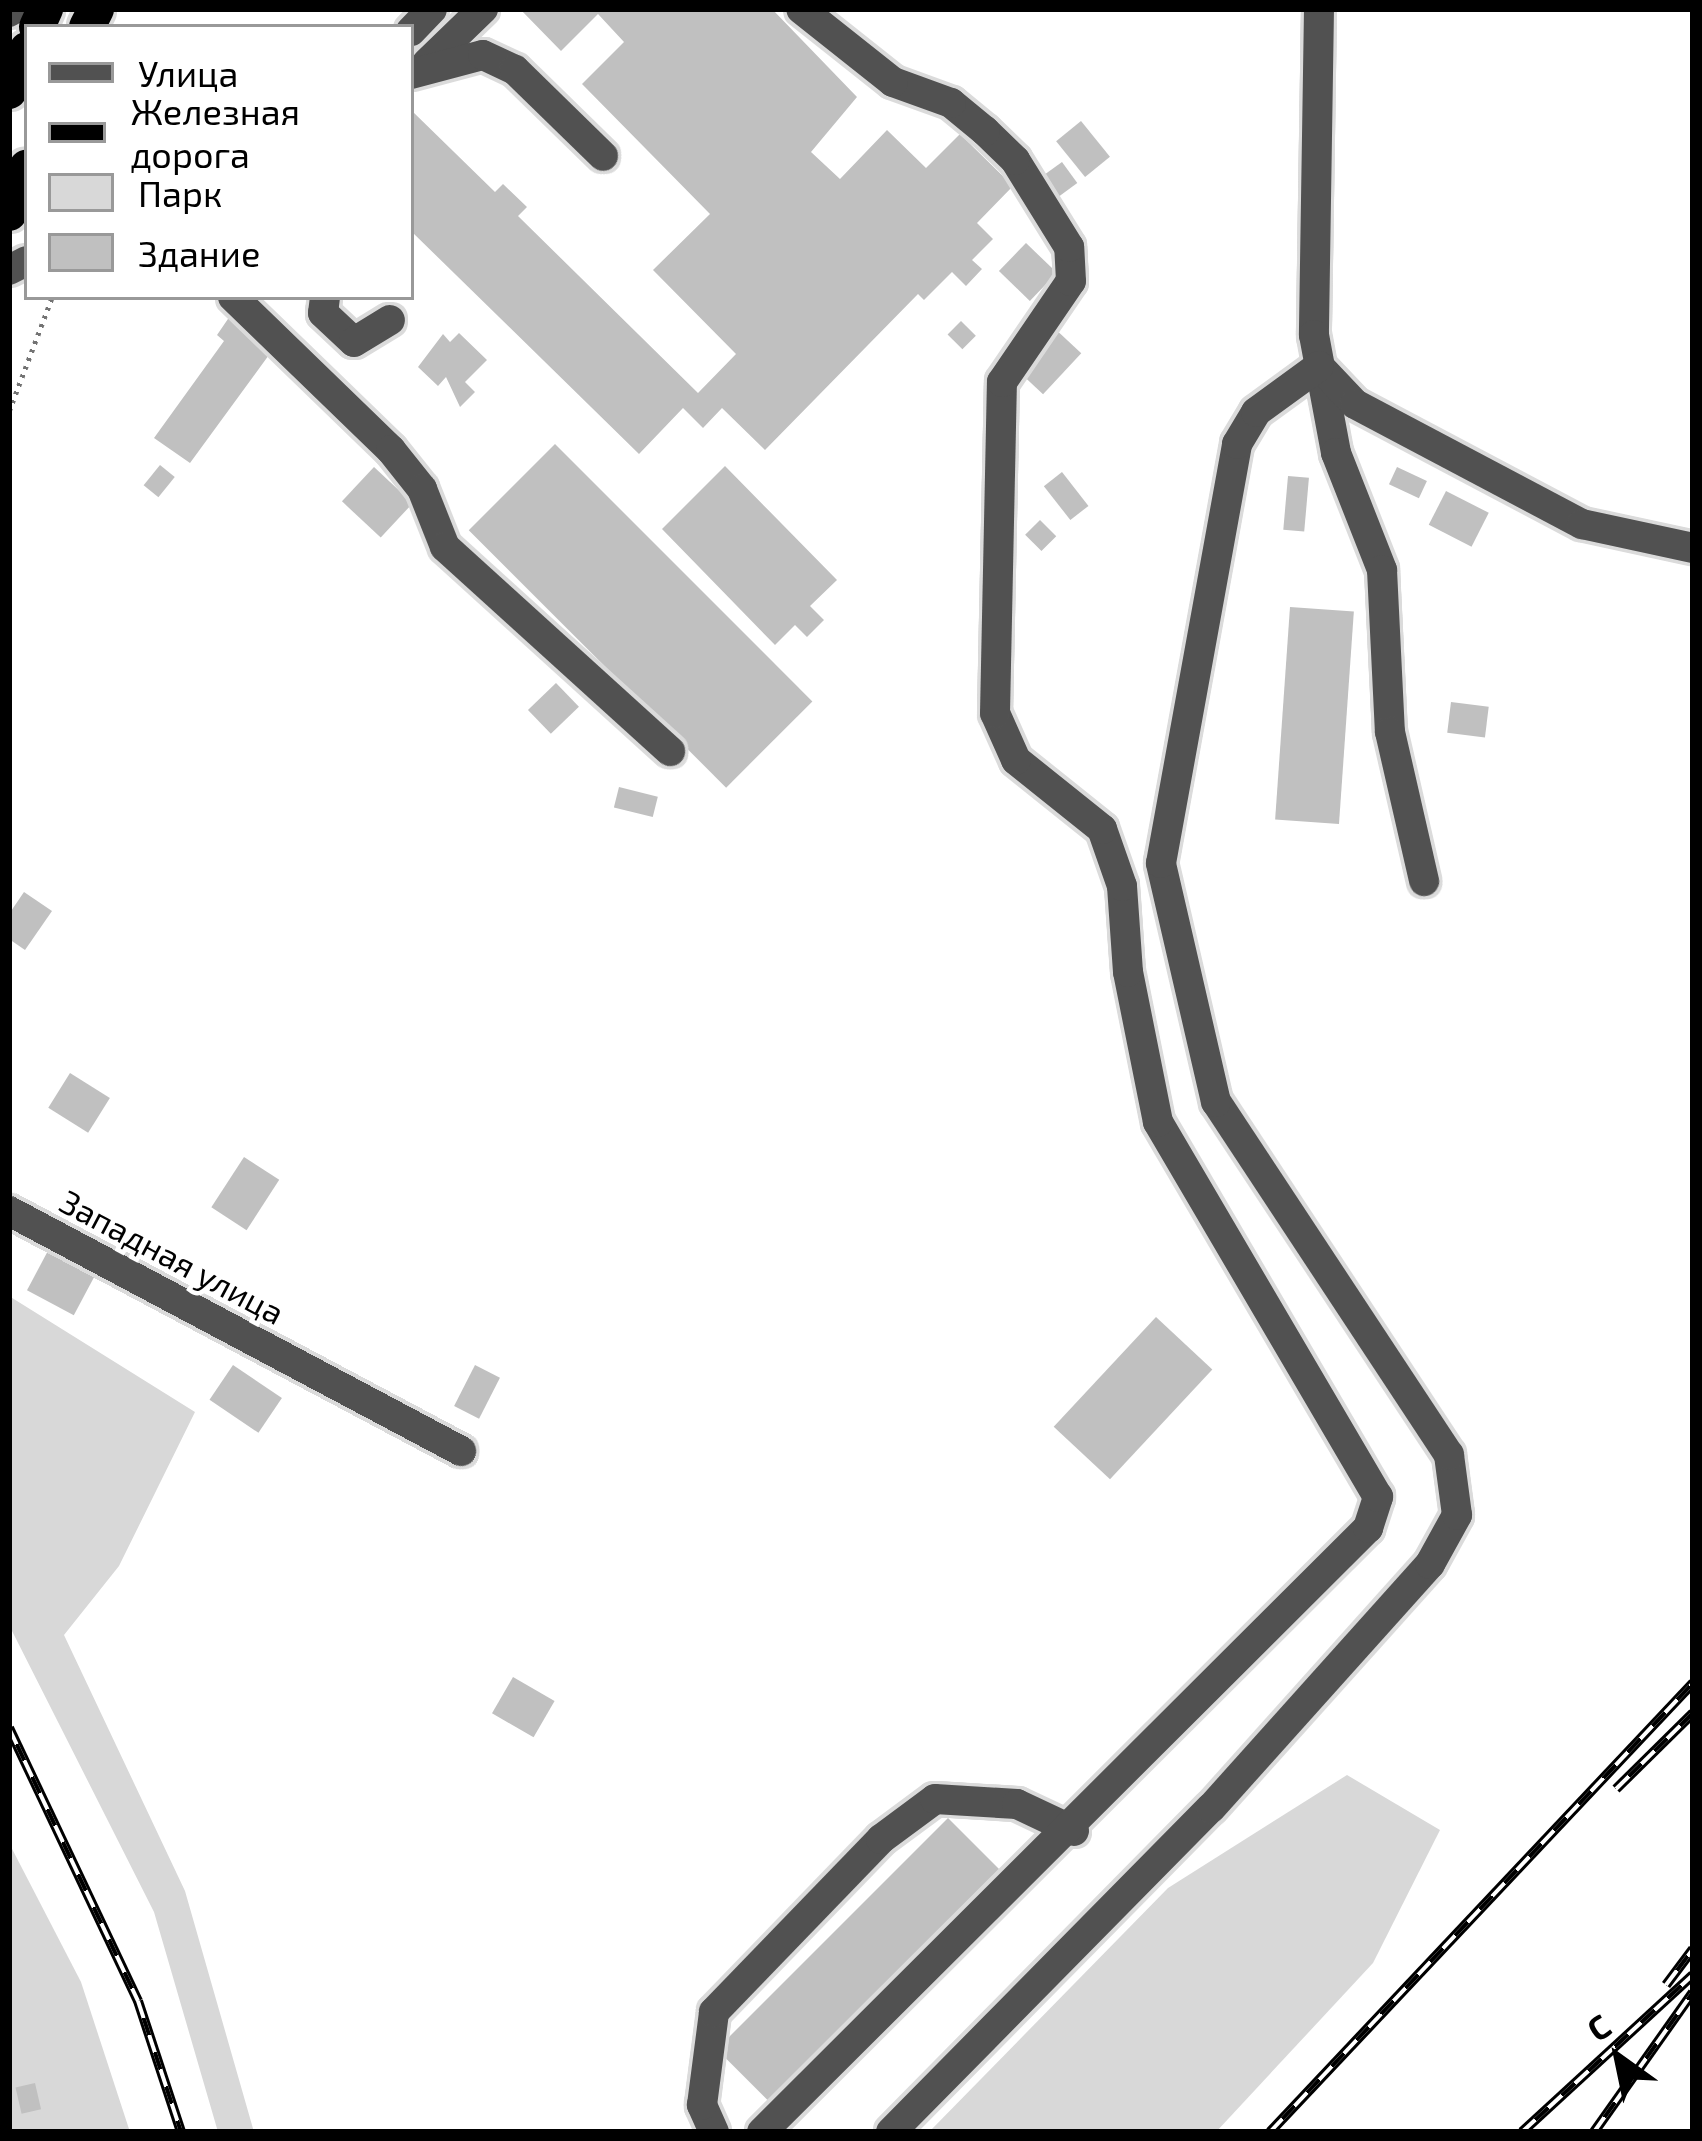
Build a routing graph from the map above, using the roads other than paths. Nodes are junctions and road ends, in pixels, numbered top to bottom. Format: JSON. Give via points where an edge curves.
{"nodes":[{"id":1,"x":483,"y":9,"type":"edge"},
{"id":2,"x":801,"y":9,"type":"edge"},
{"id":3,"x":1319,"y":9,"type":"edge"},
{"id":4,"x":24,"y":57,"type":"edge"},
{"id":5,"x":419,"y":69,"type":"edge"},
{"id":6,"x":9,"y":91,"type":"edge"},
{"id":7,"x":603,"y":156,"type":"dead end"},
{"id":8,"x":24,"y":175,"type":"edge"},
{"id":9,"x":9,"y":213,"type":"edge"},
{"id":10,"x":236,"y":300,"type":"edge"},
{"id":11,"x":325,"y":300,"type":"edge"},
{"id":12,"x":390,"y":320,"type":"dead end"},
{"id":13,"x":1319,"y":366,"type":"junction"},
{"id":14,"x":1693,"y":548,"type":"edge"},
{"id":15,"x":670,"y":751,"type":"dead end"},
{"id":16,"x":1424,"y":881,"type":"dead end"},
{"id":17,"x":9,"y":1211,"type":"edge"},
{"id":18,"x":461,"y":1450,"type":"dead end"},
{"id":19,"x":1074,"y":1831,"type":"junction"},
{"id":20,"x":714,"y":2132,"type":"edge"},
{"id":21,"x":761,"y":2132,"type":"edge"},
{"id":22,"x":891,"y":2132,"type":"edge"}],
"edges":[{"from":1,"to":5,"type":"street"},
{"from":2,"to":19,"type":"street","via":[[893,82],[951,103],[985,131],[1015,160],[1069,247],[1071,281],[1002,382],[994,713],[1016,760],[1102,829],[1122,886],[1128,972],[1158,1122],[1377,1481],[1368,1528]]},
{"from":3,"to":13,"type":"street"},
{"from":4,"to":6,"type":"highway"},
{"from":5,"to":7,"type":"street","via":[[483,55],[514,70]]},
{"from":8,"to":9,"type":"highway"},
{"from":10,"to":15,"type":"street","via":[[391,450],[422,489],[445,547]]},
{"from":11,"to":12,"type":"street","via":[[323,314],[354,343]]},
{"from":13,"to":14,"type":"street","via":[[1355,404],[1582,524]]},
{"from":13,"to":16,"type":"street","via":[[1336,454],[1382,570],[1390,732]]},
{"from":13,"to":22,"type":"street","via":[[1256,412],[1237,444],[1161,863],[1216,1102],[1449,1456],[1457,1515],[1430,1564],[1211,1808]]},
{"from":17,"to":18,"type":"street","name":"Западная улица"},
{"from":19,"to":20,"type":"street","via":[[1017,1804],[934,1798],[881,1839],[713,2012],[702,2105]]},
{"from":19,"to":21,"type":"street"}]}
